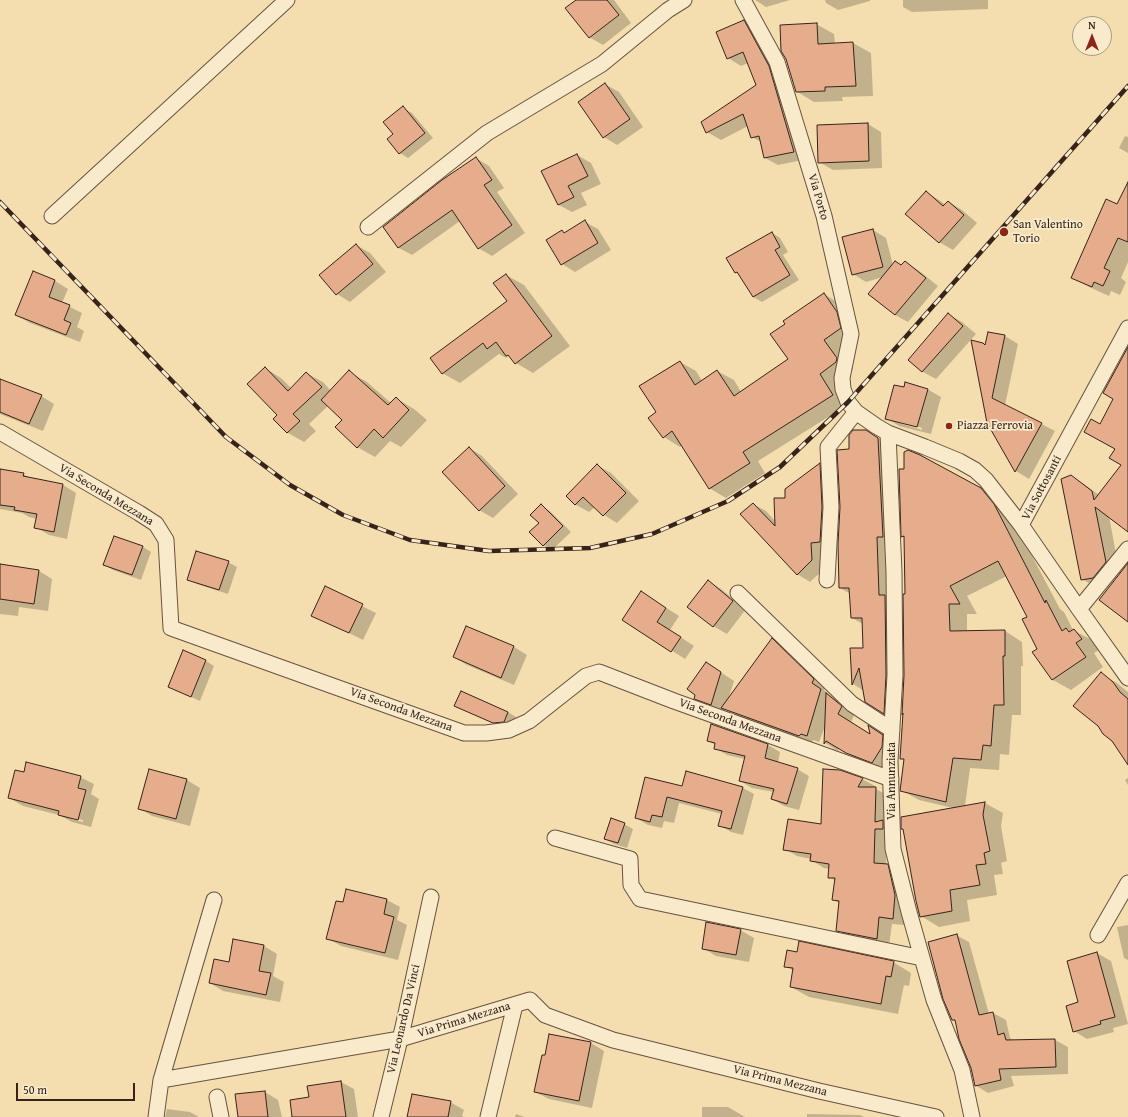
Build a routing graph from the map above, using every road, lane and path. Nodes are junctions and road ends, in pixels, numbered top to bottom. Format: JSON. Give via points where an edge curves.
{"nodes":[{"id":1,"x":287,"y":0,"type":"edge"},
{"id":2,"x":684,"y":0,"type":"edge"},
{"id":3,"x":743,"y":0,"type":"edge"},
{"id":4,"x":52,"y":216,"type":"dead end"},
{"id":5,"x":368,"y":227,"type":"dead end"},
{"id":6,"x":1126,"y":335,"type":"edge"},
{"id":7,"x":852,"y":407,"type":"junction"},
{"id":8,"x":0,"y":432,"type":"edge"},
{"id":9,"x":888,"y":433,"type":"junction"},
{"id":10,"x":1021,"y":525,"type":"junction"},
{"id":11,"x":1128,"y":549,"type":"edge"},
{"id":12,"x":827,"y":580,"type":"dead end"},
{"id":13,"x":738,"y":593,"type":"dead end"},
{"id":14,"x":1079,"y":610,"type":"junction"},
{"id":15,"x":1128,"y":678,"type":"edge"},
{"id":16,"x":892,"y":730,"type":"junction"},
{"id":17,"x":891,"y":779,"type":"junction"},
{"id":18,"x":555,"y":838,"type":"dead end"},
{"id":19,"x":1128,"y":882,"type":"edge"},
{"id":20,"x":431,"y":897,"type":"dead end"},
{"id":21,"x":214,"y":900,"type":"dead end"},
{"id":22,"x":1098,"y":935,"type":"dead end"},
{"id":23,"x":922,"y":958,"type":"junction"},
{"id":24,"x":515,"y":1005,"type":"junction"},
{"id":25,"x":400,"y":1039,"type":"junction"},
{"id":26,"x":162,"y":1080,"type":"junction"},
{"id":27,"x":217,"y":1097,"type":"dead end"},
{"id":28,"x":156,"y":1117,"type":"edge"},
{"id":29,"x":220,"y":1117,"type":"edge"},
{"id":30,"x":381,"y":1117,"type":"edge"},
{"id":31,"x":488,"y":1117,"type":"edge"},
{"id":32,"x":936,"y":1117,"type":"edge"},
{"id":33,"x":972,"y":1117,"type":"edge"}],
"edges":[{"from":1,"to":4,"type":"street"},
{"from":2,"to":5,"type":"street","via":[[602,64],[487,133]]},
{"from":3,"to":7,"type":"street","name":"Via Porto","via":[[777,62],[824,216],[851,334],[842,378],[843,389]]},
{"from":6,"to":10,"type":"street","name":"Via Sottosanti"},
{"from":7,"to":9,"type":"street"},
{"from":7,"to":12,"type":"street","via":[[828,447],[831,507]]},
{"from":8,"to":17,"type":"street","name":"Via Seconda Mezzana","via":[[156,524],[166,540],[171,628],[464,733],[509,730],[529,721],[586,676],[599,672]]},
{"from":9,"to":10,"type":"street","via":[[959,461],[975,470],[986,480]]},
{"from":9,"to":16,"type":"street","name":"Via Annunziata","via":[[894,572],[895,675]]},
{"from":10,"to":14,"type":"street","name":"Via Sottosanti"},
{"from":11,"to":14,"type":"street"},
{"from":13,"to":16,"type":"street","via":[[852,704]]},
{"from":14,"to":15,"type":"street","name":"Via Sottosanti"},
{"from":16,"to":17,"type":"street","name":"Via Annunziata"},
{"from":17,"to":23,"type":"street","name":"Via Annunziata","via":[[893,849]]},
{"from":18,"to":23,"type":"street","via":[[630,859],[631,885],[640,899]]},
{"from":19,"to":22,"type":"street"},
{"from":20,"to":25,"type":"street","name":"Via Leonardo Da Vinci"},
{"from":21,"to":26,"type":"street"},
{"from":23,"to":33,"type":"street","name":"Via Annunziata","via":[[934,1000],[962,1070]]},
{"from":24,"to":25,"type":"street","name":"Via Prima Mezzana"},
{"from":24,"to":31,"type":"street"},
{"from":24,"to":32,"type":"street","name":"Via Prima Mezzana","via":[[530,1000],[545,1015],[613,1040]]},
{"from":25,"to":26,"type":"street","name":"Via Prima Mezzana"},
{"from":25,"to":30,"type":"street","name":"Via Leonardo Da Vinci"},
{"from":26,"to":28,"type":"street"},
{"from":27,"to":29,"type":"street"}]}
